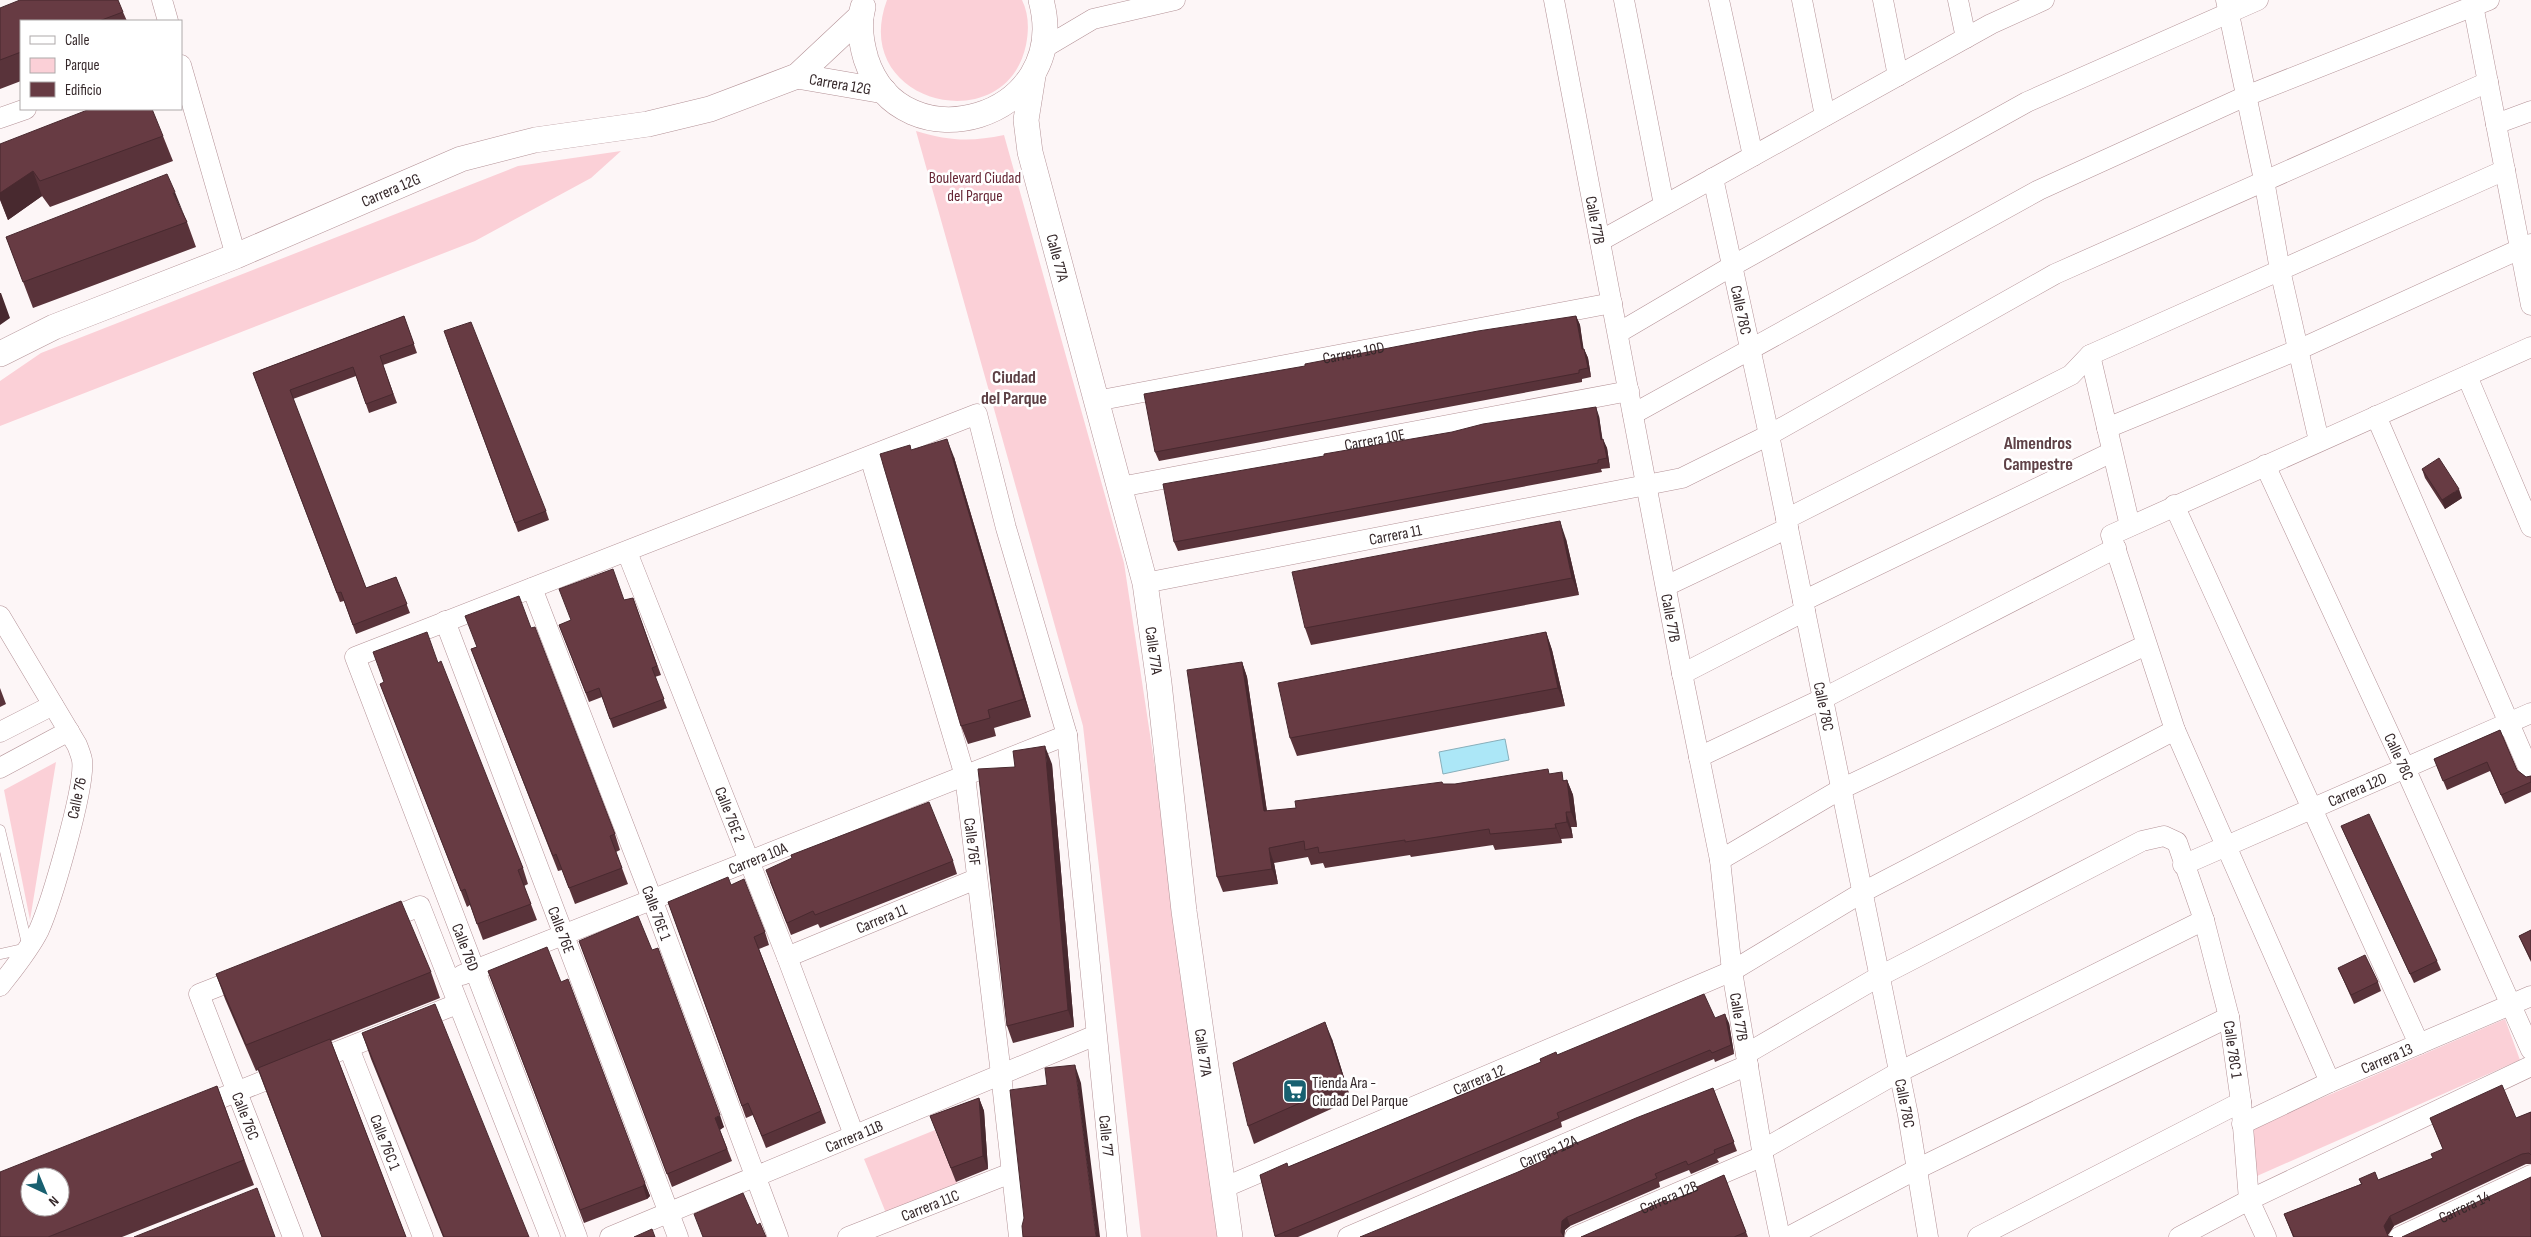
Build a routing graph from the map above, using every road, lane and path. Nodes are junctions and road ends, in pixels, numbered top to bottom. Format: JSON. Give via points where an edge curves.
{"nodes":[{"id":1,"x":162,"y":0,"type":"edge"},
{"id":2,"x":1041,"y":0,"type":"edge"},
{"id":3,"x":1174,"y":0,"type":"edge"},
{"id":4,"x":1554,"y":0,"type":"edge"},
{"id":5,"x":1624,"y":0,"type":"edge"},
{"id":6,"x":1719,"y":0,"type":"edge"},
{"id":7,"x":1802,"y":0,"type":"edge"},
{"id":8,"x":1882,"y":0,"type":"edge"},
{"id":9,"x":1958,"y":0,"type":"edge"},
{"id":10,"x":2044,"y":0,"type":"edge"},
{"id":11,"x":2258,"y":0,"type":"edge"},
{"id":12,"x":2478,"y":2,"type":"edge"},
{"id":13,"x":2228,"y":6,"type":"edge"},
{"id":14,"x":863,"y":8,"type":"edge"},
{"id":15,"x":168,"y":20,"type":"edge"},
{"id":16,"x":1966,"y":38,"type":"junction"},
{"id":17,"x":1044,"y":48,"type":"junction"},
{"id":18,"x":182,"y":68,"type":"edge"},
{"id":19,"x":797,"y":76,"type":"junction"},
{"id":20,"x":1033,"y":76,"type":"junction"},
{"id":21,"x":1898,"y":76,"type":"junction"},
{"id":22,"x":2488,"y":82,"type":"junction"},
{"id":23,"x":884,"y":91,"type":"junction"},
{"id":24,"x":2246,"y":96,"type":"junction"},
{"id":25,"x":23,"y":110,"type":"edge"},
{"id":26,"x":2531,"y":111,"type":"edge"},
{"id":27,"x":1825,"y":116,"type":"junction"},
{"id":28,"x":0,"y":118,"type":"edge"},
{"id":29,"x":2496,"y":124,"type":"junction"},
{"id":30,"x":1753,"y":156,"type":"junction"},
{"id":31,"x":2505,"y":170,"type":"junction"},
{"id":32,"x":1713,"y":178,"type":"junction"},
{"id":33,"x":2264,"y":180,"type":"junction"},
{"id":34,"x":1664,"y":206,"type":"junction"},
{"id":35,"x":1600,"y":241,"type":"junction"},
{"id":36,"x":2526,"y":247,"type":"edge"},
{"id":37,"x":236,"y":256,"type":"junction"},
{"id":38,"x":1732,"y":266,"type":"junction"},
{"id":39,"x":2280,"y":270,"type":"junction"},
{"id":40,"x":1612,"y":302,"type":"junction"},
{"id":41,"x":2531,"y":305,"type":"edge"},
{"id":42,"x":1618,"y":333,"type":"junction"},
{"id":43,"x":2531,"y":347,"type":"edge"},
{"id":44,"x":1750,"y":349,"type":"junction"},
{"id":45,"x":2300,"y":349,"type":"junction"},
{"id":46,"x":0,"y":354,"type":"edge"},
{"id":47,"x":2090,"y":355,"type":"junction"},
{"id":48,"x":2467,"y":376,"type":"junction"},
{"id":49,"x":1629,"y":391,"type":"junction"},
{"id":50,"x":1096,"y":402,"type":"junction"},
{"id":51,"x":1633,"y":414,"type":"junction"},
{"id":52,"x":2376,"y":416,"type":"junction"},
{"id":53,"x":2107,"y":428,"type":"junction"},
{"id":54,"x":1769,"y":435,"type":"junction"},
{"id":55,"x":2319,"y":441,"type":"junction"},
{"id":56,"x":2112,"y":452,"type":"junction"},
{"id":57,"x":870,"y":457,"type":"junction"},
{"id":58,"x":2266,"y":465,"type":"junction"},
{"id":59,"x":1646,"y":485,"type":"junction"},
{"id":60,"x":1120,"y":487,"type":"junction"},
{"id":61,"x":2174,"y":505,"type":"junction"},
{"id":62,"x":1787,"y":523,"type":"junction"},
{"id":63,"x":2130,"y":526,"type":"junction"},
{"id":64,"x":2531,"y":527,"type":"edge"},
{"id":65,"x":2116,"y":548,"type":"junction"},
{"id":66,"x":627,"y":552,"type":"junction"},
{"id":67,"x":1145,"y":583,"type":"junction"},
{"id":68,"x":1666,"y":586,"type":"junction"},
{"id":69,"x":532,"y":588,"type":"junction"},
{"id":70,"x":1804,"y":606,"type":"junction"},
{"id":71,"x":0,"y":616,"type":"edge"},
{"id":72,"x":445,"y":621,"type":"junction"},
{"id":73,"x":2146,"y":645,"type":"junction"},
{"id":74,"x":1682,"y":674,"type":"junction"},
{"id":75,"x":1822,"y":699,"type":"junction"},
{"id":76,"x":53,"y":705,"type":"junction"},
{"id":77,"x":2531,"y":712,"type":"edge"},
{"id":78,"x":2508,"y":723,"type":"junction"},
{"id":79,"x":2175,"y":730,"type":"junction"},
{"id":80,"x":69,"y":731,"type":"junction"},
{"id":81,"x":0,"y":732,"type":"edge"},
{"id":82,"x":1067,"y":735,"type":"junction"},
{"id":83,"x":1699,"y":756,"type":"junction"},
{"id":84,"x":0,"y":768,"type":"edge"},
{"id":85,"x":2405,"y":768,"type":"junction"},
{"id":86,"x":2531,"y":774,"type":"edge"},
{"id":87,"x":965,"y":776,"type":"junction"},
{"id":88,"x":1841,"y":789,"type":"junction"},
{"id":89,"x":2310,"y":809,"type":"junction"},
{"id":90,"x":0,"y":830,"type":"edge"},
{"id":91,"x":2225,"y":846,"type":"junction"},
{"id":92,"x":1720,"y":860,"type":"junction"},
{"id":93,"x":749,"y":861,"type":"junction"},
{"id":94,"x":2183,"y":865,"type":"junction"},
{"id":95,"x":976,"y":879,"type":"junction"},
{"id":96,"x":1862,"y":892,"type":"junction"},
{"id":97,"x":652,"y":899,"type":"junction"},
{"id":98,"x":2204,"y":920,"type":"junction"},
{"id":99,"x":365,"y":928,"type":"edge"},
{"id":100,"x":564,"y":935,"type":"junction"},
{"id":101,"x":28,"y":948,"type":"junction"},
{"id":102,"x":0,"y":954,"type":"edge"},
{"id":103,"x":787,"y":957,"type":"junction"},
{"id":104,"x":263,"y":968,"type":"edge"},
{"id":105,"x":475,"y":970,"type":"junction"},
{"id":106,"x":1732,"y":971,"type":"junction"},
{"id":107,"x":1880,"y":976,"type":"junction"},
{"id":108,"x":447,"y":980,"type":"junction"},
{"id":109,"x":0,"y":986,"type":"edge"},
{"id":110,"x":2531,"y":996,"type":"edge"},
{"id":111,"x":457,"y":1004,"type":"junction"},
{"id":112,"x":2511,"y":1005,"type":"junction"},
{"id":113,"x":2230,"y":1017,"type":"junction"},
{"id":114,"x":1096,"y":1035,"type":"junction"},
{"id":115,"x":2419,"y":1044,"type":"junction"},
{"id":116,"x":349,"y":1048,"type":"junction"},
{"id":117,"x":2531,"y":1050,"type":"edge"},
{"id":118,"x":1747,"y":1060,"type":"junction"},
{"id":119,"x":2531,"y":1066,"type":"edge"},
{"id":120,"x":1899,"y":1072,"type":"junction"},
{"id":121,"x":1001,"y":1074,"type":"junction"},
{"id":122,"x":2330,"y":1082,"type":"junction"},
{"id":123,"x":237,"y":1093,"type":"junction"},
{"id":124,"x":2241,"y":1102,"type":"junction"},
{"id":125,"x":182,"y":1113,"type":"edge"},
{"id":126,"x":2242,"y":1124,"type":"junction"},
{"id":127,"x":854,"y":1135,"type":"junction"},
{"id":128,"x":1763,"y":1153,"type":"junction"},
{"id":129,"x":1917,"y":1169,"type":"junction"},
{"id":130,"x":1010,"y":1173,"type":"junction"},
{"id":131,"x":2531,"y":1175,"type":"edge"},
{"id":132,"x":755,"y":1176,"type":"junction"},
{"id":133,"x":1223,"y":1188,"type":"junction"},
{"id":134,"x":2249,"y":1200,"type":"junction"},
{"id":135,"x":669,"y":1213,"type":"junction"},
{"id":136,"x":293,"y":1237,"type":"edge"},
{"id":137,"x":423,"y":1237,"type":"edge"},
{"id":138,"x":550,"y":1237,"type":"edge"},
{"id":139,"x":577,"y":1237,"type":"edge"},
{"id":140,"x":610,"y":1237,"type":"edge"},
{"id":141,"x":678,"y":1237,"type":"edge"},
{"id":142,"x":778,"y":1237,"type":"edge"},
{"id":143,"x":848,"y":1237,"type":"edge"},
{"id":144,"x":1018,"y":1237,"type":"edge"},
{"id":145,"x":1117,"y":1237,"type":"edge"},
{"id":146,"x":1230,"y":1237,"type":"edge"},
{"id":147,"x":1348,"y":1237,"type":"edge"},
{"id":148,"x":1575,"y":1237,"type":"edge"},
{"id":149,"x":1780,"y":1237,"type":"edge"},
{"id":150,"x":1788,"y":1237,"type":"edge"},
{"id":151,"x":1928,"y":1237,"type":"edge"},
{"id":152,"x":1978,"y":1237,"type":"edge"},
{"id":153,"x":2179,"y":1237,"type":"edge"},
{"id":154,"x":2266,"y":1237,"type":"edge"},
{"id":155,"x":2399,"y":1237,"type":"edge"}],
"edges":[{"from":1,"to":15,"type":"street"},
{"from":2,"to":17,"type":"street","via":[[1046,18]]},
{"from":3,"to":17,"type":"street","via":[[1093,19]]},
{"from":4,"to":35,"type":"street","name":"Calle 77B"},
{"from":5,"to":34,"type":"street"},
{"from":6,"to":30,"type":"street"},
{"from":7,"to":27,"type":"street"},
{"from":8,"to":21,"type":"street"},
{"from":9,"to":16,"type":"street"},
{"from":10,"to":16,"type":"street"},
{"from":11,"to":13,"type":"street"},
{"from":12,"to":22,"type":"street"},
{"from":12,"to":24,"type":"street"},
{"from":13,"to":24,"type":"street"},
{"from":13,"to":38,"type":"street","via":[[2027,102]]},
{"from":14,"to":19,"type":"street","name":"Carrera 12G"},
{"from":14,"to":23,"type":"street","via":[[861,43],[869,69]]},
{"from":16,"to":21,"type":"street"},
{"from":17,"to":20,"type":"street"},
{"from":18,"to":37,"type":"street"},
{"from":19,"to":23,"type":"street","name":"Carrera 12G"},
{"from":19,"to":37,"type":"street","name":"Carrera 12G","via":[[710,109],[648,124],[535,140],[461,160]]},
{"from":20,"to":23,"type":"street","via":[[1014,97],[990,113],[962,120],[933,119],[906,108]]},
{"from":20,"to":50,"type":"street","name":"Calle 77A","via":[[1026,120],[1030,152]]},
{"from":21,"to":27,"type":"street"},
{"from":22,"to":29,"type":"street"},
{"from":22,"to":33,"type":"street","name":"Carrera 11"},
{"from":24,"to":33,"type":"street"},
{"from":24,"to":44,"type":"street","via":[[2039,190]]},
{"from":25,"to":28,"type":"street"},
{"from":26,"to":29,"type":"street"},
{"from":27,"to":30,"type":"street"},
{"from":29,"to":31,"type":"street"},
{"from":30,"to":32,"type":"street"},
{"from":31,"to":36,"type":"street"},
{"from":31,"to":39,"type":"street"},
{"from":32,"to":34,"type":"street"},
{"from":32,"to":38,"type":"street","name":"Calle 78C"},
{"from":33,"to":39,"type":"street"},
{"from":33,"to":54,"type":"street","name":"Carrera 11","via":[[2055,274]]},
{"from":34,"to":35,"type":"street"},
{"from":35,"to":40,"type":"street","name":"Calle 77B"},
{"from":36,"to":41,"type":"street"},
{"from":36,"to":45,"type":"street"},
{"from":37,"to":46,"type":"street","name":"Carrera 12G","via":[[54,327]]},
{"from":38,"to":42,"type":"street"},
{"from":38,"to":44,"type":"street","name":"Calle 78C"},
{"from":39,"to":45,"type":"street"},
{"from":39,"to":47,"type":"street"},
{"from":40,"to":42,"type":"street","name":"Calle 77B"},
{"from":40,"to":50,"type":"street","name":"Carrera 10D"},
{"from":42,"to":49,"type":"street","name":"Calle 77B"},
{"from":43,"to":48,"type":"street"},
{"from":44,"to":51,"type":"street"},
{"from":44,"to":54,"type":"street","name":"Calle 78C"},
{"from":45,"to":53,"type":"street"},
{"from":45,"to":55,"type":"street"},
{"from":47,"to":53,"type":"street"},
{"from":47,"to":62,"type":"street","via":[[2070,375]]},
{"from":48,"to":52,"type":"street"},
{"from":48,"to":64,"type":"street"},
{"from":49,"to":51,"type":"street","name":"Calle 77B"},
{"from":49,"to":60,"type":"street","name":"Carrera 10E"},
{"from":50,"to":60,"type":"street","name":"Calle 77A"},
{"from":51,"to":59,"type":"street","name":"Calle 77B"},
{"from":52,"to":55,"type":"street"},
{"from":52,"to":78,"type":"street"},
{"from":53,"to":56,"type":"street"},
{"from":54,"to":59,"type":"street","name":"Carrera 11","via":[[1682,478]]},
{"from":54,"to":62,"type":"street","name":"Calle 78C"},
{"from":55,"to":58,"type":"street"},
{"from":56,"to":63,"type":"street"},
{"from":56,"to":70,"type":"street"},
{"from":57,"to":66,"type":"street"},
{"from":57,"to":82,"type":"street","name":"Calle 77","via":[[976,414]]},
{"from":57,"to":87,"type":"street","name":"Calle 76F"},
{"from":58,"to":61,"type":"street"},
{"from":58,"to":85,"type":"street","name":"Calle 78C"},
{"from":59,"to":67,"type":"street","name":"Carrera 11"},
{"from":59,"to":68,"type":"street","name":"Calle 77B"},
{"from":60,"to":67,"type":"street","name":"Calle 77A"},
{"from":61,"to":63,"type":"street"},
{"from":61,"to":89,"type":"street"},
{"from":62,"to":68,"type":"street"},
{"from":62,"to":70,"type":"street","name":"Calle 78C"},
{"from":63,"to":65,"type":"street","via":[[2112,535]]},
{"from":65,"to":73,"type":"street"},
{"from":65,"to":75,"type":"street"},
{"from":66,"to":69,"type":"street"},
{"from":66,"to":93,"type":"street","name":"Calle 76E 2"},
{"from":67,"to":133,"type":"street","name":"Calle 77A","via":[[1184,911]]},
{"from":68,"to":74,"type":"street","name":"Calle 77B"},
{"from":69,"to":72,"type":"street"},
{"from":69,"to":97,"type":"street","name":"Calle 76E 1"},
{"from":70,"to":74,"type":"street"},
{"from":70,"to":75,"type":"street","name":"Calle 78C"},
{"from":71,"to":76,"type":"street","name":"Calle 76"},
{"from":72,"to":100,"type":"street","name":"Calle 76E"},
{"from":72,"to":105,"type":"street","name":"Calle 76D","via":[[355,657]]},
{"from":73,"to":79,"type":"street"},
{"from":73,"to":88,"type":"street"},
{"from":74,"to":83,"type":"street","name":"Calle 77B"},
{"from":75,"to":83,"type":"street"},
{"from":75,"to":88,"type":"street","name":"Calle 78C"},
{"from":76,"to":80,"type":"street","name":"Calle 76"},
{"from":76,"to":81,"type":"street"},
{"from":77,"to":78,"type":"street","name":"Carrera 12D"},
{"from":78,"to":85,"type":"street","name":"Carrera 12D"},
{"from":78,"to":86,"type":"street"},
{"from":79,"to":91,"type":"street"},
{"from":79,"to":96,"type":"street","name":"Carrera 12"},
{"from":80,"to":84,"type":"street"},
{"from":80,"to":101,"type":"street","name":"Calle 76","via":[[82,761],[78,793],[51,897]]},
{"from":82,"to":87,"type":"street","name":"Carrera 10A"},
{"from":82,"to":114,"type":"street","name":"Calle 77"},
{"from":83,"to":92,"type":"street","name":"Calle 77B"},
{"from":85,"to":89,"type":"street","name":"Carrera 12D"},
{"from":85,"to":112,"type":"street","name":"Calle 78C"},
{"from":87,"to":93,"type":"street","name":"Carrera 10A"},
{"from":87,"to":95,"type":"street","name":"Calle 76F"},
{"from":88,"to":92,"type":"street"},
{"from":88,"to":96,"type":"street","name":"Calle 78C"},
{"from":89,"to":91,"type":"street","name":"Carrera 12D"},
{"from":89,"to":115,"type":"street"},
{"from":90,"to":101,"type":"lane"},
{"from":91,"to":94,"type":"street","name":"Carrera 12D"},
{"from":91,"to":122,"type":"street"},
{"from":92,"to":106,"type":"street","name":"Calle 77B"},
{"from":93,"to":97,"type":"street","name":"Carrera 10A"},
{"from":93,"to":103,"type":"street","name":"Calle 76E 2"},
{"from":94,"to":98,"type":"street","name":"Calle 78C 1"},
{"from":94,"to":107,"type":"street","name":"Calle 78C 1","via":[[2176,842],[2164,836],[2142,841]]},
{"from":95,"to":103,"type":"street","name":"Carrera 11"},
{"from":95,"to":121,"type":"street","name":"Calle 76F"},
{"from":96,"to":106,"type":"street","name":"Carrera 12"},
{"from":96,"to":107,"type":"street","name":"Calle 78C"},
{"from":97,"to":100,"type":"street","name":"Carrera 10A"},
{"from":97,"to":132,"type":"street","name":"Calle 76E 1"},
{"from":98,"to":113,"type":"street","name":"Calle 78C 1"},
{"from":98,"to":120,"type":"street","name":"Carrera 12B"},
{"from":99,"to":108,"type":"street","name":"Calle 76D","via":[[420,906]]},
{"from":100,"to":105,"type":"street","name":"Carrera 10A"},
{"from":100,"to":135,"type":"street","name":"Calle 76E"},
{"from":101,"to":102,"type":"lane"},
{"from":101,"to":109,"type":"street","name":"Calle 76"},
{"from":103,"to":127,"type":"street","name":"Calle 76E 2"},
{"from":104,"to":123,"type":"street","name":"Calle 76C","via":[[199,994]]},
{"from":105,"to":108,"type":"street","name":"Carrera 10A"},
{"from":105,"to":139,"type":"street","name":"Calle 76D"},
{"from":106,"to":118,"type":"street","name":"Calle 77B"},
{"from":106,"to":133,"type":"street","name":"Carrera 12"},
{"from":107,"to":118,"type":"street","name":"Carrera 12A"},
{"from":107,"to":120,"type":"street","name":"Calle 78C"},
{"from":108,"to":111,"type":"street","name":"Calle 76D"},
{"from":110,"to":112,"type":"street","name":"Carrera 13"},
{"from":111,"to":116,"type":"street"},
{"from":111,"to":138,"type":"street","name":"Calle 76D"},
{"from":112,"to":115,"type":"street","name":"Carrera 13"},
{"from":112,"to":117,"type":"street","name":"Calle 78C"},
{"from":113,"to":124,"type":"street","name":"Calle 78C 1"},
{"from":113,"to":129,"type":"street"},
{"from":114,"to":121,"type":"street","name":"Carrera 11B"},
{"from":114,"to":145,"type":"street","name":"Calle 77"},
{"from":115,"to":122,"type":"street","name":"Carrera 13"},
{"from":116,"to":123,"type":"street"},
{"from":116,"to":137,"type":"street","name":"Calle 76C 1"},
{"from":118,"to":128,"type":"street","name":"Calle 77B"},
{"from":118,"to":147,"type":"street","name":"Carrera 12A"},
{"from":119,"to":134,"type":"street"},
{"from":120,"to":128,"type":"street","name":"Carrera 12B"},
{"from":120,"to":129,"type":"street","name":"Calle 78C"},
{"from":121,"to":127,"type":"street","name":"Carrera 11B"},
{"from":121,"to":130,"type":"street","name":"Calle 76F"},
{"from":122,"to":126,"type":"street","name":"Carrera 13"},
{"from":123,"to":125,"type":"street"},
{"from":123,"to":136,"type":"street","name":"Calle 76C","via":[[267,1196]]},
{"from":124,"to":126,"type":"street","name":"Calle 78C 1"},
{"from":124,"to":152,"type":"street"},
{"from":126,"to":134,"type":"street","name":"Calle 78C 1"},
{"from":127,"to":132,"type":"street","name":"Carrera 11B"},
{"from":128,"to":148,"type":"street","name":"Carrera 12B"},
{"from":128,"to":149,"type":"street","name":"Calle 77B"},
{"from":129,"to":150,"type":"street"},
{"from":129,"to":151,"type":"street","name":"Calle 78C"},
{"from":130,"to":143,"type":"street","name":"Carrera 11C"},
{"from":130,"to":144,"type":"street","name":"Calle 76F"},
{"from":131,"to":155,"type":"street","name":"Carrera 14"},
{"from":132,"to":135,"type":"street","name":"Carrera 11B"},
{"from":132,"to":142,"type":"street","name":"Calle 76E 1"},
{"from":133,"to":146,"type":"street","name":"Calle 77A"},
{"from":134,"to":153,"type":"street"},
{"from":134,"to":154,"type":"street","name":"Calle 78C 1"},
{"from":135,"to":140,"type":"street","name":"Carrera 11B"},
{"from":135,"to":141,"type":"street","name":"Calle 76E"}]}
